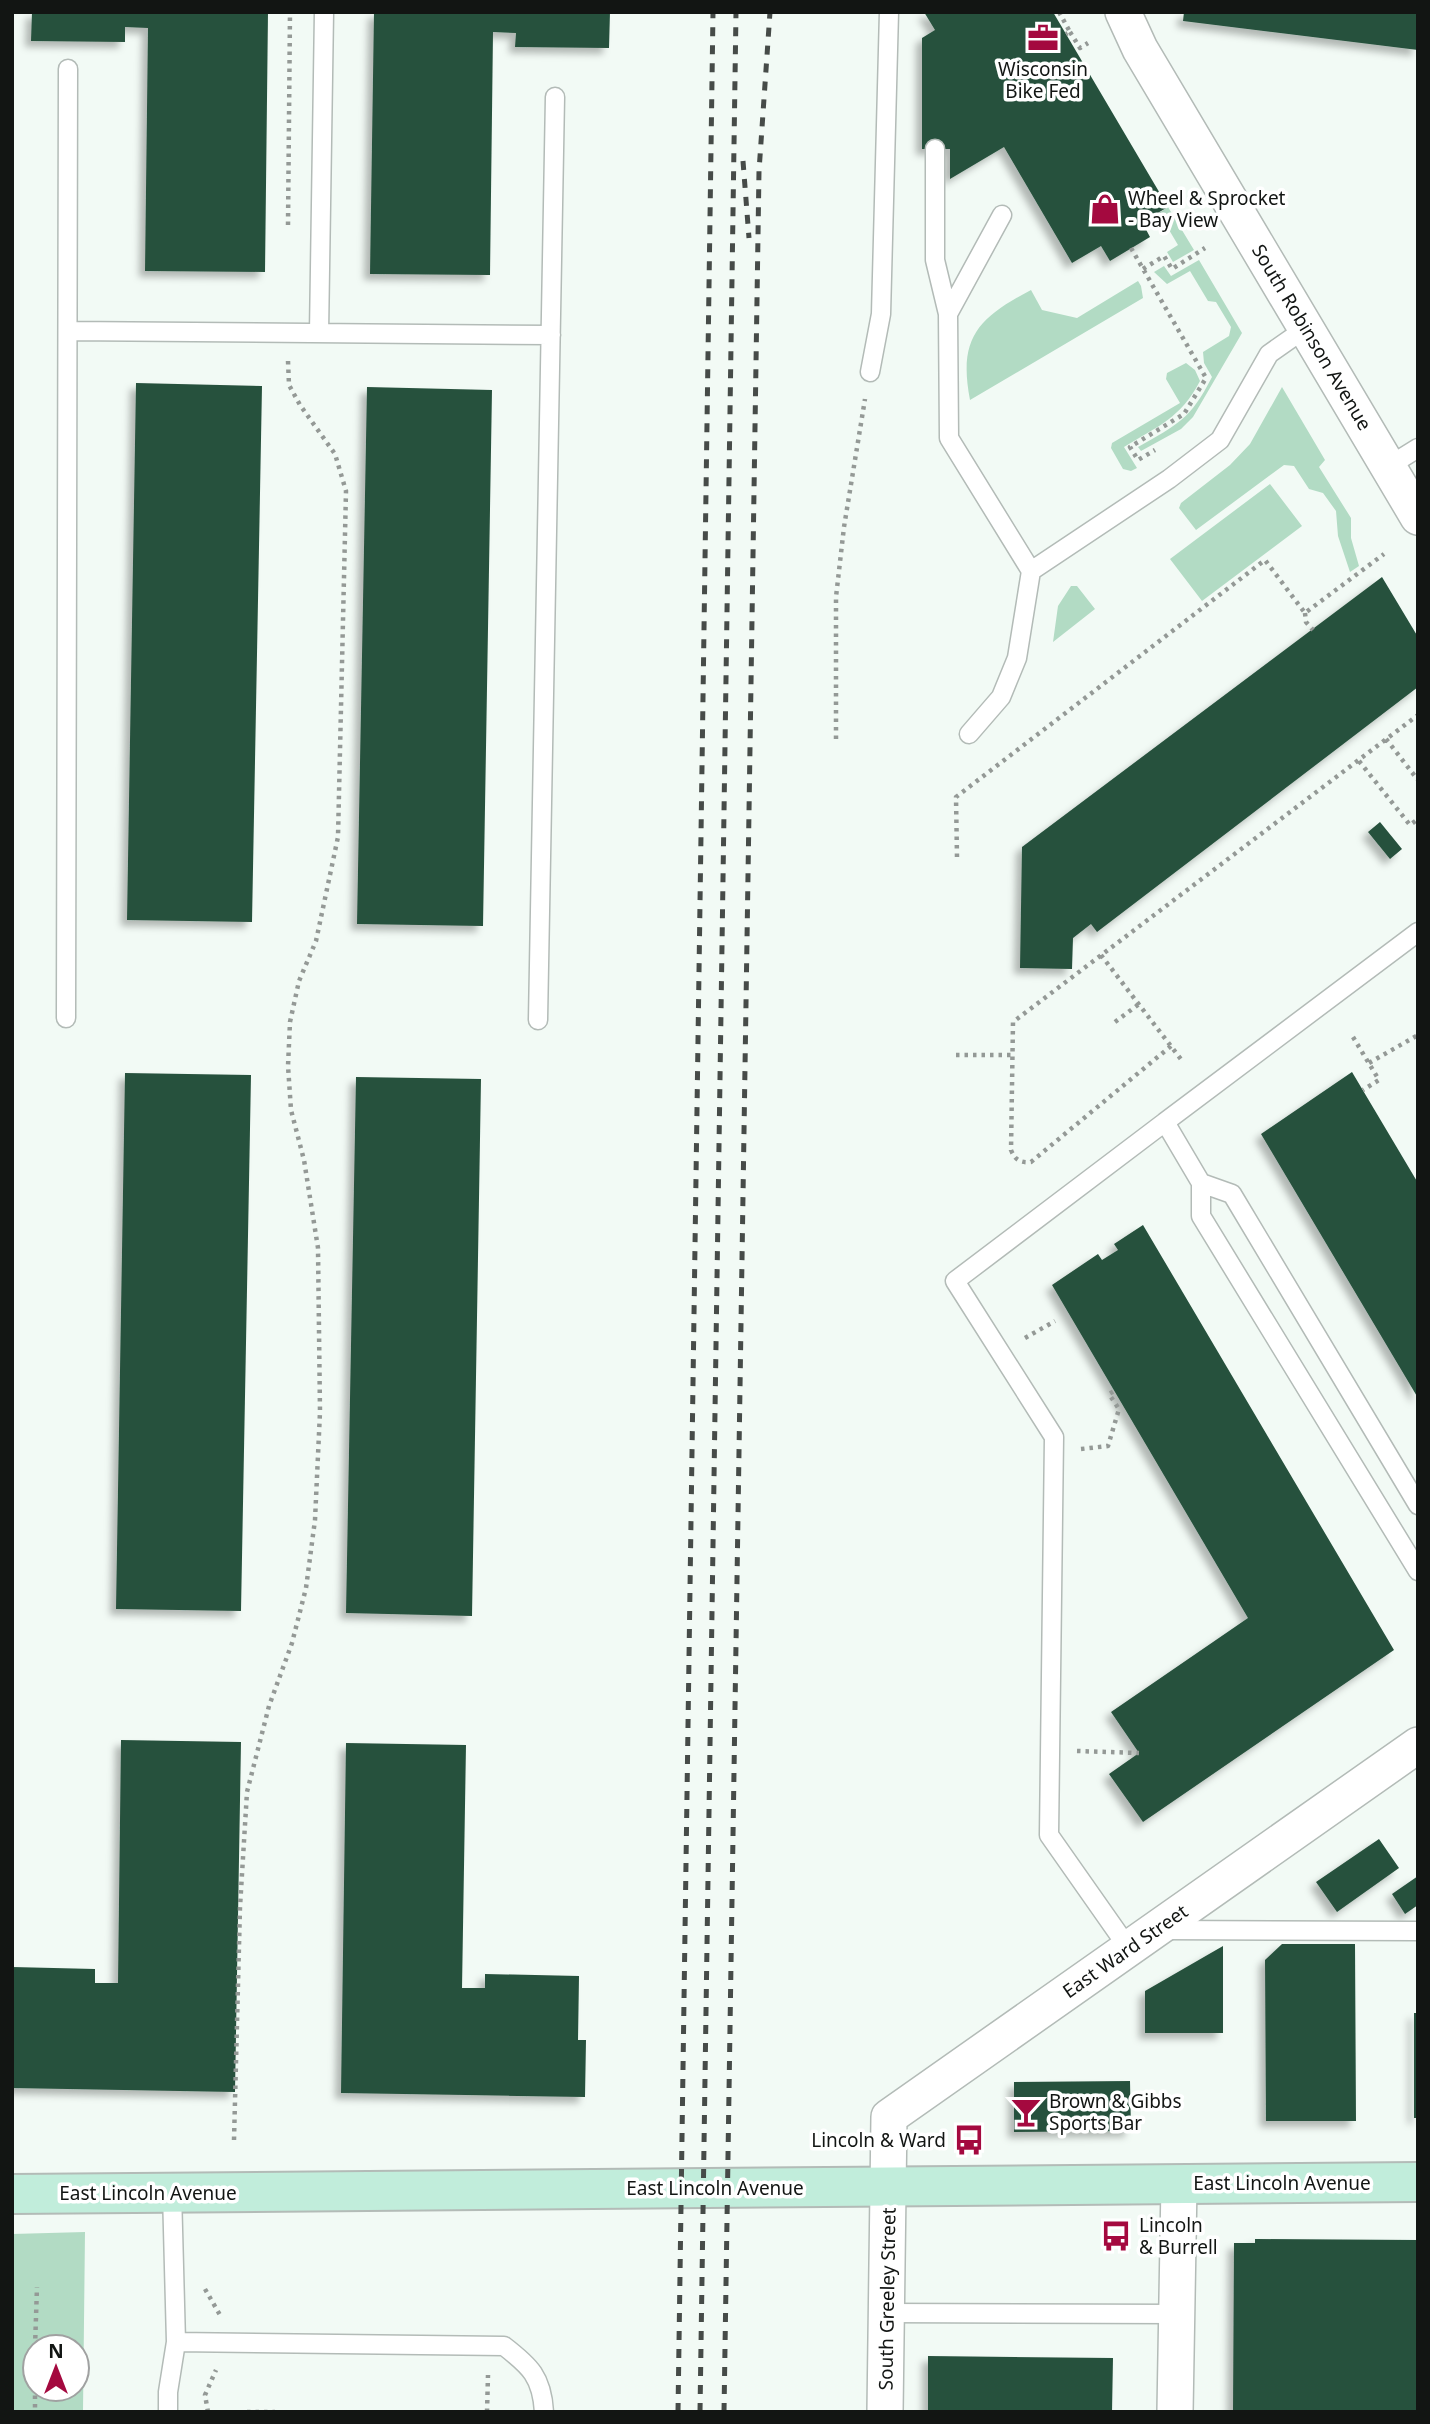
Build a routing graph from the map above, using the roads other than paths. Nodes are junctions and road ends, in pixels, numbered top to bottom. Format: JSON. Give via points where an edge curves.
{"nodes":[{"id":1,"x":324,"y":12,"type":"edge"},
{"id":2,"x":889,"y":12,"type":"edge"},
{"id":3,"x":1123,"y":12,"type":"edge"},
{"id":4,"x":68,"y":69,"type":"dead end"},
{"id":5,"x":555,"y":97,"type":"dead end"},
{"id":6,"x":935,"y":149,"type":"dead end"},
{"id":7,"x":1002,"y":215,"type":"dead end"},
{"id":8,"x":948,"y":314,"type":"junction"},
{"id":9,"x":1306,"y":328,"type":"junction"},
{"id":10,"x":68,"y":331,"type":"junction"},
{"id":11,"x":319,"y":333,"type":"junction"},
{"id":12,"x":551,"y":335,"type":"junction"},
{"id":13,"x":870,"y":372,"type":"road end"},
{"id":14,"x":1418,"y":448,"type":"edge"},
{"id":15,"x":1389,"y":466,"type":"junction"},
{"id":16,"x":1418,"y":517,"type":"edge"},
{"id":17,"x":1031,"y":571,"type":"junction"},
{"id":18,"x":969,"y":734,"type":"dead end"},
{"id":19,"x":1418,"y":932,"type":"edge"},
{"id":20,"x":66,"y":1018,"type":"dead end"},
{"id":21,"x":538,"y":1020,"type":"dead end"},
{"id":22,"x":1165,"y":1122,"type":"junction"},
{"id":23,"x":1201,"y":1183,"type":"junction"},
{"id":24,"x":1418,"y":1505,"type":"edge"},
{"id":25,"x":1418,"y":1571,"type":"edge"},
{"id":26,"x":1418,"y":1745,"type":"edge"},
{"id":27,"x":1418,"y":1931,"type":"edge"},
{"id":28,"x":1142,"y":1940,"type":"junction"},
{"id":29,"x":1418,"y":2182,"type":"edge"},
{"id":30,"x":1179,"y":2184,"type":"junction"},
{"id":31,"x":888,"y":2187,"type":"junction"},
{"id":32,"x":172,"y":2192,"type":"junction"},
{"id":33,"x":12,"y":2194,"type":"edge"},
{"id":34,"x":886,"y":2313,"type":"junction"},
{"id":35,"x":1177,"y":2314,"type":"junction"},
{"id":36,"x":176,"y":2342,"type":"junction"},
{"id":37,"x":168,"y":2412,"type":"edge"},
{"id":38,"x":544,"y":2412,"type":"edge"},
{"id":39,"x":885,"y":2412,"type":"edge"},
{"id":40,"x":1175,"y":2412,"type":"edge"}],
"edges":[{"from":1,"to":11,"type":"lane"},
{"from":2,"to":13,"type":"lane","via":[[881,314]]},
{"from":3,"to":9,"type":"street","name":"South Robinson Avenue","via":[[1140,49]]},
{"from":4,"to":10,"type":"lane"},
{"from":5,"to":12,"type":"lane"},
{"from":6,"to":8,"type":"lane","via":[[935,260]]},
{"from":7,"to":8,"type":"lane"},
{"from":8,"to":17,"type":"lane","via":[[949,438]]},
{"from":9,"to":15,"type":"street","name":"South Robinson Avenue"},
{"from":9,"to":17,"type":"lane","via":[[1269,354],[1220,440]]},
{"from":10,"to":11,"type":"lane"},
{"from":10,"to":20,"type":"lane"},
{"from":11,"to":12,"type":"lane"},
{"from":12,"to":21,"type":"lane"},
{"from":14,"to":15,"type":"lane"},
{"from":15,"to":16,"type":"street","name":"South Robinson Avenue"},
{"from":17,"to":18,"type":"lane","via":[[1017,658],[1001,697]]},
{"from":19,"to":22,"type":"lane"},
{"from":22,"to":23,"type":"lane"},
{"from":22,"to":28,"type":"lane","via":[[955,1282],[1054,1437],[1049,1835]]},
{"from":23,"to":24,"type":"lane","via":[[1232,1194]]},
{"from":23,"to":25,"type":"lane","via":[[1201,1216]]},
{"from":26,"to":28,"type":"street","name":"East Ward Street"},
{"from":27,"to":28,"type":"lane"},
{"from":28,"to":31,"type":"street","name":"East Ward Street","via":[[889,2118]]},
{"from":29,"to":30,"type":"street","name":"East Lincoln Avenue"},
{"from":30,"to":31,"type":"street","name":"East Lincoln Avenue"},
{"from":30,"to":35,"type":"street"},
{"from":31,"to":32,"type":"street","name":"East Lincoln Avenue"},
{"from":31,"to":34,"type":"street","name":"South Greeley Street"},
{"from":32,"to":33,"type":"street","name":"East Lincoln Avenue"},
{"from":32,"to":36,"type":"lane"},
{"from":34,"to":35,"type":"lane"},
{"from":34,"to":39,"type":"street","name":"South Greeley Street"},
{"from":35,"to":40,"type":"street"},
{"from":36,"to":37,"type":"lane"},
{"from":36,"to":38,"type":"lane","via":[[504,2346],[527,2363],[543,2392]]}]}
